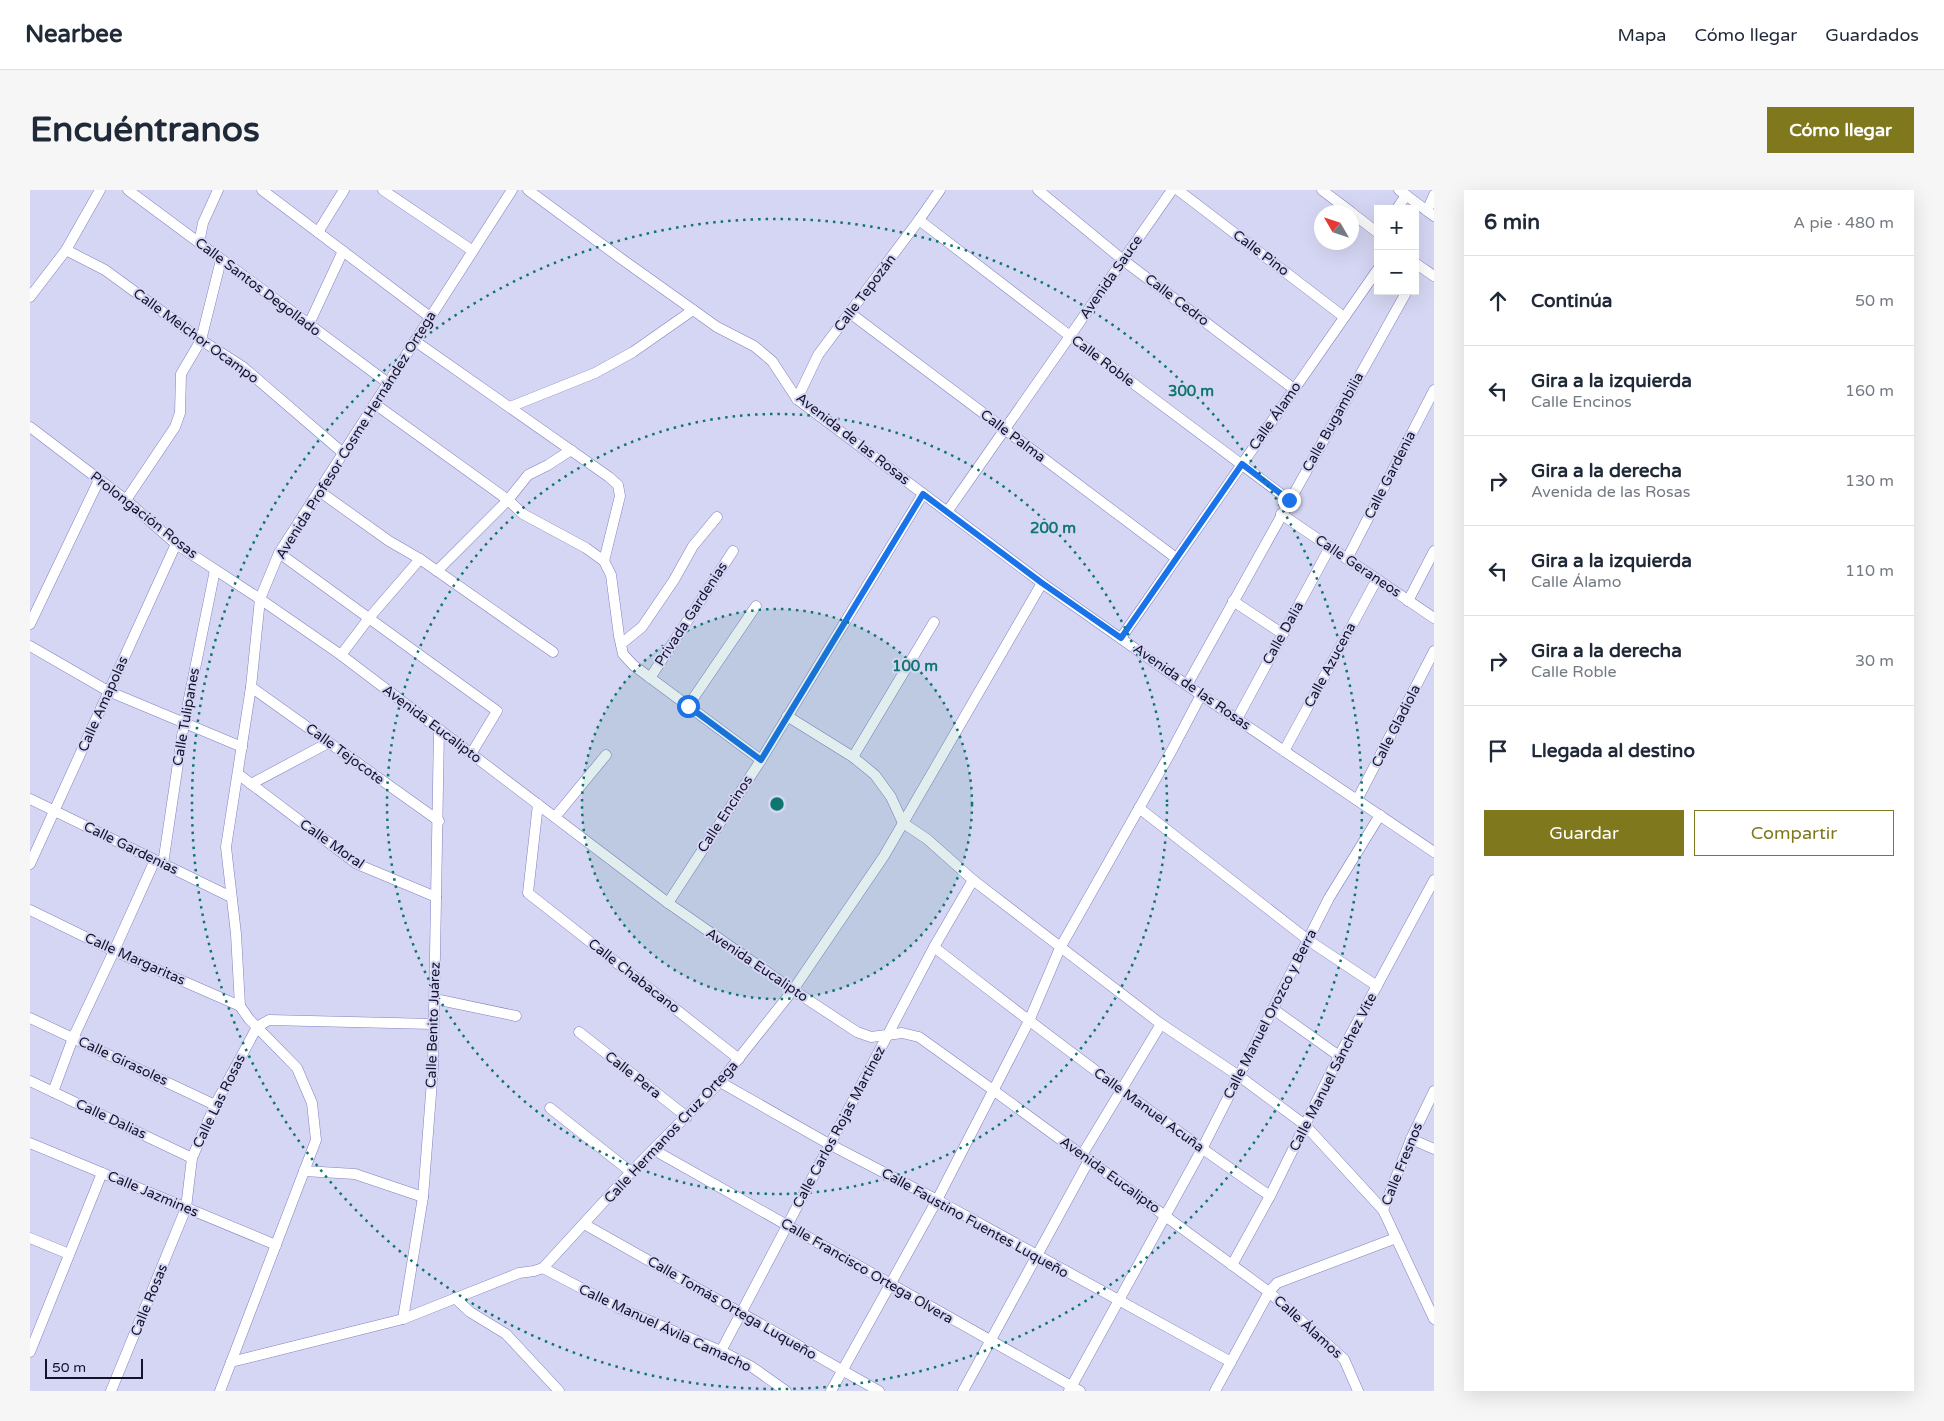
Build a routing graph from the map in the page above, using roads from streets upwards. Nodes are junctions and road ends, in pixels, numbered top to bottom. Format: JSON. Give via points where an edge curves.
{"nodes":[{"id":1,"x":100,"y":190,"type":"edge"},
{"id":2,"x":128,"y":190,"type":"edge"},
{"id":3,"x":218,"y":190,"type":"edge"},
{"id":4,"x":262,"y":190,"type":"edge"},
{"id":5,"x":344,"y":190,"type":"edge"},
{"id":6,"x":383,"y":190,"type":"edge"},
{"id":7,"x":512,"y":190,"type":"edge"},
{"id":8,"x":528,"y":190,"type":"edge"},
{"id":9,"x":940,"y":190,"type":"edge"},
{"id":10,"x":1038,"y":190,"type":"edge"},
{"id":11,"x":1172,"y":190,"type":"edge"},
{"id":12,"x":1178,"y":190,"type":"edge"},
{"id":13,"x":1322,"y":190,"type":"edge"},
{"id":14,"x":1403,"y":193,"type":"edge"},
{"id":15,"x":1434,"y":196,"type":"edge"},
{"id":16,"x":1341,"y":205,"type":"edge"},
{"id":17,"x":1398,"y":205,"type":"edge"},
{"id":18,"x":1430,"y":213,"type":"edge"},
{"id":19,"x":1359,"y":219,"type":"edge"},
{"id":20,"x":919,"y":220,"type":"junction"},
{"id":21,"x":1374,"y":231,"type":"edge"},
{"id":22,"x":318,"y":232,"type":"junction"},
{"id":23,"x":199,"y":243,"type":"junction"},
{"id":24,"x":66,"y":250,"type":"junction"},
{"id":25,"x":343,"y":251,"type":"junction"},
{"id":26,"x":473,"y":251,"type":"junction"},
{"id":27,"x":221,"y":260,"type":"junction"},
{"id":28,"x":1123,"y":260,"type":"junction"},
{"id":29,"x":1419,"y":269,"type":"edge"},
{"id":30,"x":1374,"y":274,"type":"edge"},
{"id":31,"x":1434,"y":276,"type":"edge"},
{"id":32,"x":1405,"y":295,"type":"edge"},
{"id":33,"x":30,"y":297,"type":"edge"},
{"id":34,"x":693,"y":310,"type":"junction"},
{"id":35,"x":850,"y":313,"type":"junction"},
{"id":36,"x":430,"y":317,"type":"junction"},
{"id":37,"x":1344,"y":317,"type":"junction"},
{"id":38,"x":309,"y":324,"type":"junction"},
{"id":39,"x":1070,"y":336,"type":"junction"},
{"id":40,"x":201,"y":340,"type":"junction"},
{"id":41,"x":415,"y":340,"type":"junction"},
{"id":42,"x":388,"y":383,"type":"junction"},
{"id":43,"x":1294,"y":389,"type":"junction"},
{"id":44,"x":1434,"y":390,"type":"edge"},
{"id":45,"x":797,"y":399,"type":"junction"},
{"id":46,"x":375,"y":404,"type":"junction"},
{"id":47,"x":510,"y":408,"type":"junction"},
{"id":48,"x":30,"y":427,"type":"edge"},
{"id":49,"x":1004,"y":429,"type":"junction"},
{"id":50,"x":571,"y":450,"type":"junction"},
{"id":51,"x":343,"y":453,"type":"junction"},
{"id":52,"x":1242,"y":464,"type":"junction"},
{"id":53,"x":99,"y":480,"type":"junction"},
{"id":54,"x":319,"y":491,"type":"junction"},
{"id":55,"x":923,"y":494,"type":"junction"},
{"id":56,"x":126,"y":500,"type":"junction"},
{"id":57,"x":508,"y":500,"type":"junction"},
{"id":58,"x":1289,"y":500,"type":"junction"},
{"id":59,"x":947,"y":512,"type":"junction"},
{"id":60,"x":1281,"y":514,"type":"junction"},
{"id":61,"x":718,"y":517,"type":"dead end"},
{"id":62,"x":176,"y":544,"type":"junction"},
{"id":63,"x":1330,"y":547,"type":"junction"},
{"id":64,"x":733,"y":551,"type":"dead end"},
{"id":65,"x":1434,"y":551,"type":"edge"},
{"id":66,"x":279,"y":553,"type":"junction"},
{"id":67,"x":1176,"y":558,"type":"junction"},
{"id":68,"x":420,"y":559,"type":"junction"},
{"id":69,"x":1347,"y":559,"type":"junction"},
{"id":70,"x":604,"y":561,"type":"junction"},
{"id":71,"x":216,"y":570,"type":"junction"},
{"id":72,"x":437,"y":571,"type":"junction"},
{"id":73,"x":1377,"y":579,"type":"junction"},
{"id":74,"x":1042,"y":583,"type":"junction"},
{"id":75,"x":260,"y":599,"type":"junction"},
{"id":76,"x":1233,"y":601,"type":"junction"},
{"id":77,"x":1408,"y":601,"type":"junction"},
{"id":78,"x":756,"y":606,"type":"dead end"},
{"id":79,"x":369,"y":618,"type":"junction"},
{"id":80,"x":1434,"y":618,"type":"edge"},
{"id":81,"x":934,"y":622,"type":"dead end"},
{"id":82,"x":30,"y":624,"type":"edge"},
{"id":83,"x":1283,"y":634,"type":"junction"},
{"id":84,"x":1121,"y":638,"type":"junction"},
{"id":85,"x":621,"y":644,"type":"junction"},
{"id":86,"x":30,"y":646,"type":"edge"},
{"id":87,"x":1434,"y":651,"type":"edge"},
{"id":88,"x":554,"y":652,"type":"dead end"},
{"id":89,"x":341,"y":655,"type":"junction"},
{"id":90,"x":650,"y":678,"type":"junction"},
{"id":91,"x":1187,"y":685,"type":"junction"},
{"id":92,"x":251,"y":687,"type":"junction"},
{"id":93,"x":108,"y":691,"type":"junction"},
{"id":94,"x":1201,"y":695,"type":"junction"},
{"id":95,"x":688,"y":706,"type":"junction"},
{"id":96,"x":787,"y":716,"type":"junction"},
{"id":97,"x":1237,"y":719,"type":"junction"},
{"id":98,"x":184,"y":723,"type":"junction"},
{"id":99,"x":439,"y":729,"type":"junction"},
{"id":100,"x":328,"y":742,"type":"junction"},
{"id":101,"x":242,"y":747,"type":"junction"},
{"id":102,"x":1284,"y":751,"type":"junction"},
{"id":103,"x":471,"y":754,"type":"junction"},
{"id":104,"x":606,"y":755,"type":"dead end"},
{"id":105,"x":853,"y":757,"type":"junction"},
{"id":106,"x":761,"y":760,"type":"junction"},
{"id":107,"x":238,"y":774,"type":"junction"},
{"id":108,"x":251,"y":784,"type":"junction"},
{"id":109,"x":30,"y":799,"type":"edge"},
{"id":110,"x":1357,"y":800,"type":"junction"},
{"id":111,"x":538,"y":804,"type":"junction"},
{"id":112,"x":1139,"y":808,"type":"junction"},
{"id":113,"x":54,"y":811,"type":"junction"},
{"id":114,"x":1380,"y":816,"type":"junction"},
{"id":115,"x":555,"y":817,"type":"junction"},
{"id":116,"x":439,"y":821,"type":"junction"},
{"id":117,"x":903,"y":823,"type":"junction"},
{"id":118,"x":1434,"y":852,"type":"edge"},
{"id":119,"x":159,"y":862,"type":"junction"},
{"id":120,"x":30,"y":864,"type":"edge"},
{"id":121,"x":973,"y":880,"type":"junction"},
{"id":122,"x":1434,"y":880,"type":"edge"},
{"id":123,"x":232,"y":897,"type":"junction"},
{"id":124,"x":436,"y":897,"type":"junction"},
{"id":125,"x":668,"y":903,"type":"junction"},
{"id":126,"x":30,"y":910,"type":"edge"},
{"id":127,"x":1308,"y":940,"type":"junction"},
{"id":128,"x":934,"y":947,"type":"junction"},
{"id":129,"x":1060,"y":948,"type":"junction"},
{"id":130,"x":114,"y":952,"type":"junction"},
{"id":131,"x":1377,"y":986,"type":"junction"},
{"id":132,"x":793,"y":990,"type":"junction"},
{"id":133,"x":435,"y":1000,"type":"junction"},
{"id":134,"x":240,"y":1006,"type":"junction"},
{"id":135,"x":1273,"y":1009,"type":"junction"},
{"id":136,"x":516,"y":1016,"type":"dead end"},
{"id":137,"x":30,"y":1018,"type":"edge"},
{"id":138,"x":1029,"y":1021,"type":"junction"},
{"id":139,"x":433,"y":1024,"type":"junction"},
{"id":140,"x":1161,"y":1024,"type":"junction"},
{"id":141,"x":257,"y":1027,"type":"junction"},
{"id":142,"x":579,"y":1032,"type":"dead end"},
{"id":143,"x":887,"y":1036,"type":"junction"},
{"id":144,"x":73,"y":1038,"type":"junction"},
{"id":145,"x":1339,"y":1056,"type":"junction"},
{"id":146,"x":739,"y":1059,"type":"junction"},
{"id":147,"x":1238,"y":1076,"type":"junction"},
{"id":148,"x":30,"y":1081,"type":"edge"},
{"id":149,"x":720,"y":1082,"type":"junction"},
{"id":150,"x":993,"y":1090,"type":"junction"},
{"id":151,"x":1122,"y":1090,"type":"junction"},
{"id":152,"x":1434,"y":1091,"type":"edge"},
{"id":153,"x":53,"y":1092,"type":"junction"},
{"id":154,"x":215,"y":1105,"type":"junction"},
{"id":155,"x":550,"y":1108,"type":"dead end"},
{"id":156,"x":687,"y":1117,"type":"junction"},
{"id":157,"x":1305,"y":1125,"type":"junction"},
{"id":158,"x":1411,"y":1139,"type":"junction"},
{"id":159,"x":30,"y":1143,"type":"edge"},
{"id":160,"x":829,"y":1144,"type":"junction"},
{"id":161,"x":1202,"y":1149,"type":"junction"},
{"id":162,"x":1434,"y":1149,"type":"edge"},
{"id":163,"x":654,"y":1150,"type":"junction"},
{"id":164,"x":192,"y":1158,"type":"junction"},
{"id":165,"x":1086,"y":1158,"type":"junction"},
{"id":166,"x":304,"y":1171,"type":"junction"},
{"id":167,"x":631,"y":1172,"type":"junction"},
{"id":168,"x":102,"y":1173,"type":"junction"},
{"id":169,"x":1270,"y":1196,"type":"junction"},
{"id":170,"x":423,"y":1197,"type":"junction"},
{"id":171,"x":937,"y":1200,"type":"junction"},
{"id":172,"x":186,"y":1208,"type":"junction"},
{"id":173,"x":1382,"y":1210,"type":"junction"},
{"id":174,"x":1165,"y":1215,"type":"junction"},
{"id":175,"x":584,"y":1224,"type":"junction"},
{"id":176,"x":787,"y":1225,"type":"junction"},
{"id":177,"x":30,"y":1238,"type":"edge"},
{"id":178,"x":1396,"y":1238,"type":"junction"},
{"id":179,"x":276,"y":1245,"type":"junction"},
{"id":180,"x":69,"y":1254,"type":"junction"},
{"id":181,"x":1036,"y":1257,"type":"junction"},
{"id":182,"x":1232,"y":1265,"type":"junction"},
{"id":183,"x":543,"y":1268,"type":"junction"},
{"id":184,"x":890,"y":1284,"type":"junction"},
{"id":185,"x":1269,"y":1292,"type":"junction"},
{"id":186,"x":455,"y":1298,"type":"junction"},
{"id":187,"x":1118,"y":1300,"type":"junction"},
{"id":188,"x":741,"y":1313,"type":"junction"},
{"id":189,"x":403,"y":1320,"type":"junction"},
{"id":190,"x":1434,"y":1320,"type":"edge"},
{"id":191,"x":990,"y":1341,"type":"junction"},
{"id":192,"x":721,"y":1351,"type":"junction"},
{"id":193,"x":30,"y":1352,"type":"edge"},
{"id":194,"x":231,"y":1362,"type":"junction"},
{"id":195,"x":1231,"y":1362,"type":"junction"},
{"id":196,"x":842,"y":1371,"type":"junction"},
{"id":197,"x":1074,"y":1390,"type":"edge"},
{"id":198,"x":111,"y":1391,"type":"edge"},
{"id":199,"x":220,"y":1391,"type":"edge"},
{"id":200,"x":559,"y":1391,"type":"edge"},
{"id":201,"x":786,"y":1391,"type":"edge"},
{"id":202,"x":831,"y":1391,"type":"edge"},
{"id":203,"x":880,"y":1391,"type":"edge"},
{"id":204,"x":963,"y":1391,"type":"edge"},
{"id":205,"x":1215,"y":1391,"type":"edge"},
{"id":206,"x":1358,"y":1391,"type":"edge"}],
"edges":[{"from":1,"to":24,"type":"street"},
{"from":2,"to":23,"type":"street","name":"Calle Santos Degollado"},
{"from":3,"to":23,"type":"street","via":[[202,223]]},
{"from":4,"to":22,"type":"street"},
{"from":5,"to":22,"type":"street"},
{"from":6,"to":26,"type":"street"},
{"from":7,"to":26,"type":"street","name":"Avenida Profesor Cosme Hernández Ortega"},
{"from":8,"to":34,"type":"street","name":"Avenida de las Rosas"},
{"from":9,"to":20,"type":"street","name":"Calle Tepozán"},
{"from":10,"to":28,"type":"street","name":"Calle Cedro"},
{"from":11,"to":28,"type":"street","name":"Avenida Sauce"},
{"from":12,"to":37,"type":"street","name":"Calle Pino"},
{"from":13,"to":16,"type":"street"},
{"from":14,"to":17,"type":"street"},
{"from":14,"to":18,"type":"street"},
{"from":15,"to":18,"type":"street"},
{"from":19,"to":21,"type":"street"},
{"from":20,"to":35,"type":"street","name":"Calle Tepozán"},
{"from":20,"to":39,"type":"street","name":"Calle Roble"},
{"from":22,"to":25,"type":"street"},
{"from":23,"to":27,"type":"street","name":"Calle Santos Degollado"},
{"from":24,"to":33,"type":"street"},
{"from":24,"to":40,"type":"street","name":"Calle Melchor Ocampo","via":[[105,270]]},
{"from":25,"to":36,"type":"street"},
{"from":25,"to":38,"type":"street"},
{"from":26,"to":36,"type":"street","name":"Avenida Profesor Cosme Hernández Ortega"},
{"from":27,"to":38,"type":"street","name":"Calle Santos Degollado"},
{"from":27,"to":40,"type":"street"},
{"from":28,"to":39,"type":"street","name":"Avenida Sauce"},
{"from":28,"to":43,"type":"street","name":"Calle Cedro"},
{"from":29,"to":31,"type":"street"},
{"from":30,"to":37,"type":"street","name":"Calle Álamo"},
{"from":32,"to":58,"type":"street","name":"Calle Bugambilia"},
{"from":34,"to":45,"type":"street","name":"Avenida de las Rosas","via":[[754,346],[772,361]]},
{"from":34,"to":47,"type":"street","via":[[633,352],[595,373]]},
{"from":35,"to":45,"type":"street","name":"Calle Tepozán","via":[[818,355]]},
{"from":35,"to":49,"type":"street","name":"Calle Palma"},
{"from":36,"to":41,"type":"street","name":"Avenida Profesor Cosme Hernández Ortega"},
{"from":37,"to":43,"type":"street","name":"Calle Álamo"},
{"from":38,"to":42,"type":"street","name":"Calle Santos Degollado"},
{"from":39,"to":49,"type":"street","name":"Avenida Sauce"},
{"from":39,"to":52,"type":"street","name":"Calle Roble"},
{"from":40,"to":51,"type":"street","name":"Calle Melchor Ocampo","via":[[243,367]]},
{"from":40,"to":56,"type":"street","via":[[181,374],[180,413],[175,427]]},
{"from":41,"to":42,"type":"street","name":"Avenida Profesor Cosme Hernández Ortega"},
{"from":41,"to":47,"type":"street"},
{"from":42,"to":46,"type":"street","name":"Avenida Profesor Cosme Hernández Ortega"},
{"from":43,"to":52,"type":"street","name":"Calle Álamo"},
{"from":44,"to":69,"type":"street","name":"Calle Gardenia"},
{"from":45,"to":55,"type":"street","name":"Avenida de las Rosas"},
{"from":46,"to":51,"type":"street","name":"Avenida Profesor Cosme Hernández Ortega"},
{"from":46,"to":57,"type":"street"},
{"from":47,"to":50,"type":"street"},
{"from":48,"to":53,"type":"street","name":"Prolongación Rosas"},
{"from":49,"to":59,"type":"street","name":"Avenida Sauce"},
{"from":49,"to":67,"type":"street","name":"Calle Palma"},
{"from":50,"to":57,"type":"street","via":[[528,475]]},
{"from":50,"to":70,"type":"street","via":[[618,485],[620,496]]},
{"from":51,"to":54,"type":"street","name":"Avenida Profesor Cosme Hernández Ortega"},
{"from":52,"to":58,"type":"street","name":"Calle Roble"},
{"from":52,"to":67,"type":"street","name":"Calle Álamo"},
{"from":53,"to":56,"type":"street","name":"Prolongación Rosas"},
{"from":53,"to":82,"type":"street"},
{"from":54,"to":66,"type":"street","name":"Avenida Profesor Cosme Hernández Ortega"},
{"from":54,"to":68,"type":"street"},
{"from":55,"to":59,"type":"street","name":"Avenida de las Rosas"},
{"from":55,"to":96,"type":"street","name":"Calle Encinos"},
{"from":56,"to":62,"type":"street","name":"Prolongación Rosas"},
{"from":57,"to":70,"type":"street","via":[[523,514]]},
{"from":57,"to":72,"type":"street"},
{"from":58,"to":60,"type":"street","name":"Calle Bugambilia"},
{"from":59,"to":74,"type":"street","name":"Avenida de las Rosas"},
{"from":60,"to":63,"type":"street","name":"Calle Geraneos"},
{"from":60,"to":76,"type":"street","name":"Calle Bugambilia"},
{"from":61,"to":85,"type":"street","via":[[693,546],[642,627]]},
{"from":62,"to":71,"type":"street","name":"Prolongación Rosas"},
{"from":62,"to":93,"type":"street","name":"Calle Amapolas"},
{"from":63,"to":69,"type":"street","name":"Calle Geraneos"},
{"from":63,"to":83,"type":"street","name":"Calle Dalia"},
{"from":64,"to":90,"type":"street","name":"Privada Gardenias"},
{"from":65,"to":77,"type":"street"},
{"from":66,"to":75,"type":"street","name":"Avenida Profesor Cosme Hernández Ortega"},
{"from":66,"to":79,"type":"street"},
{"from":67,"to":84,"type":"street","name":"Calle Álamo"},
{"from":68,"to":72,"type":"street"},
{"from":68,"to":79,"type":"street"},
{"from":69,"to":73,"type":"street","name":"Calle Geraneos"},
{"from":70,"to":85,"type":"street","via":[[611,576]]},
{"from":71,"to":75,"type":"street","name":"Prolongación Rosas"},
{"from":71,"to":98,"type":"street","name":"Calle Tulipanes"},
{"from":72,"to":88,"type":"street"},
{"from":73,"to":77,"type":"street","name":"Calle Geraneos"},
{"from":73,"to":102,"type":"street","name":"Calle Azucena"},
{"from":74,"to":84,"type":"street","name":"Avenida de las Rosas"},
{"from":74,"to":117,"type":"street","name":"Calle Hermanos Cruz Ortega"},
{"from":75,"to":89,"type":"street","name":"Avenida Eucalipto"},
{"from":75,"to":92,"type":"street","name":"Avenida Profesor Cosme Hernández Ortega"},
{"from":76,"to":83,"type":"street"},
{"from":76,"to":91,"type":"street","name":"Calle Bugambilia"},
{"from":77,"to":80,"type":"street","name":"Calle Geraneos"},
{"from":78,"to":95,"type":"street"},
{"from":79,"to":89,"type":"street"},
{"from":79,"to":103,"type":"street","via":[[497,711]]},
{"from":81,"to":105,"type":"street"},
{"from":83,"to":97,"type":"street","name":"Calle Dalia"},
{"from":84,"to":91,"type":"street","name":"Avenida de las Rosas"},
{"from":85,"to":90,"type":"street","via":[[623,654]]},
{"from":86,"to":93,"type":"street"},
{"from":87,"to":110,"type":"street","name":"Calle Gladiola"},
{"from":89,"to":99,"type":"street","name":"Avenida Eucalipto"},
{"from":90,"to":95,"type":"street"},
{"from":91,"to":94,"type":"street","name":"Avenida de las Rosas"},
{"from":92,"to":100,"type":"street","name":"Calle Tejocote"},
{"from":92,"to":101,"type":"street","name":"Avenida Profesor Cosme Hernández Ortega"},
{"from":93,"to":98,"type":"street"},
{"from":93,"to":113,"type":"street","name":"Calle Amapolas"},
{"from":94,"to":97,"type":"street","name":"Avenida de las Rosas"},
{"from":94,"to":112,"type":"street"},
{"from":95,"to":106,"type":"street"},
{"from":96,"to":105,"type":"street"},
{"from":96,"to":106,"type":"street","name":"Calle Encinos"},
{"from":97,"to":102,"type":"street","name":"Avenida de las Rosas"},
{"from":98,"to":101,"type":"street"},
{"from":98,"to":119,"type":"street","name":"Calle Tulipanes"},
{"from":99,"to":103,"type":"street","name":"Avenida Eucalipto"},
{"from":99,"to":116,"type":"street","name":"Calle Benito Juárez"},
{"from":100,"to":108,"type":"street"},
{"from":100,"to":116,"type":"street","name":"Calle Tejocote"},
{"from":101,"to":107,"type":"street","name":"Avenida Profesor Cosme Hernández Ortega"},
{"from":102,"to":110,"type":"street","name":"Avenida de las Rosas"},
{"from":103,"to":111,"type":"street","name":"Avenida Eucalipto"},
{"from":104,"to":115,"type":"street"},
{"from":105,"to":117,"type":"street","via":[[875,775]]},
{"from":106,"to":125,"type":"street","name":"Calle Encinos"},
{"from":107,"to":108,"type":"street","name":"Calle Moral"},
{"from":107,"to":123,"type":"street","name":"Avenida Profesor Cosme Hernández Ortega","via":[[226,847]]},
{"from":108,"to":124,"type":"street","name":"Calle Moral","via":[[357,864]]},
{"from":109,"to":113,"type":"street","name":"Calle Gardenias"},
{"from":110,"to":114,"type":"street","name":"Avenida de las Rosas"},
{"from":111,"to":115,"type":"street","name":"Avenida Eucalipto"},
{"from":111,"to":146,"type":"street","name":"Calle Chabacano","via":[[528,893]]},
{"from":112,"to":127,"type":"street"},
{"from":112,"to":129,"type":"street"},
{"from":113,"to":119,"type":"street","name":"Calle Gardenias"},
{"from":113,"to":120,"type":"street","name":"Calle Amapolas"},
{"from":114,"to":118,"type":"street","name":"Avenida de las Rosas"},
{"from":114,"to":127,"type":"street","name":"Calle Manuel Orozco y Berra","via":[[1329,898]]},
{"from":115,"to":125,"type":"street","name":"Avenida Eucalipto"},
{"from":116,"to":124,"type":"street","name":"Calle Benito Juárez"},
{"from":117,"to":121,"type":"street","via":[[927,839]]},
{"from":117,"to":132,"type":"street","name":"Calle Hermanos Cruz Ortega"},
{"from":119,"to":123,"type":"street","name":"Calle Gardenias"},
{"from":119,"to":130,"type":"street","name":"Calle Tulipanes"},
{"from":121,"to":128,"type":"street","name":"Calle Carlos Rojas Martínez"},
{"from":121,"to":129,"type":"street"},
{"from":122,"to":131,"type":"street","name":"Calle Manuel Sánchez Vite"},
{"from":123,"to":134,"type":"street","name":"Avenida Profesor Cosme Hernández Ortega"},
{"from":124,"to":133,"type":"street","name":"Calle Benito Juárez"},
{"from":125,"to":132,"type":"street","name":"Avenida Eucalipto"},
{"from":126,"to":130,"type":"street","name":"Calle Margaritas"},
{"from":127,"to":131,"type":"street"},
{"from":127,"to":135,"type":"street","name":"Calle Manuel Orozco y Berra"},
{"from":128,"to":138,"type":"street","name":"Calle Manuel Acuña"},
{"from":128,"to":143,"type":"street","name":"Calle Carlos Rojas Martínez"},
{"from":129,"to":138,"type":"street"},
{"from":129,"to":140,"type":"street"},
{"from":130,"to":134,"type":"street","name":"Calle Margaritas"},
{"from":130,"to":144,"type":"street","name":"Calle Tulipanes"},
{"from":131,"to":145,"type":"street","name":"Calle Manuel Sánchez Vite"},
{"from":132,"to":143,"type":"street","name":"Avenida Eucalipto","via":[[857,1032],[871,1037]]},
{"from":132,"to":146,"type":"street","name":"Calle Hermanos Cruz Ortega"},
{"from":133,"to":136,"type":"street"},
{"from":133,"to":139,"type":"street","name":"Calle Benito Juárez"},
{"from":134,"to":141,"type":"street"},
{"from":135,"to":145,"type":"street"},
{"from":135,"to":147,"type":"street","name":"Calle Manuel Orozco y Berra"},
{"from":137,"to":144,"type":"street","name":"Calle Girasoles"},
{"from":138,"to":150,"type":"street"},
{"from":138,"to":151,"type":"street","name":"Calle Manuel Acuña"},
{"from":139,"to":141,"type":"street","via":[[269,1020]]},
{"from":139,"to":170,"type":"street","name":"Calle Benito Juárez","via":[[434,1068]]},
{"from":140,"to":147,"type":"street"},
{"from":140,"to":151,"type":"street"},
{"from":141,"to":154,"type":"street","name":"Calle Las Rosas"},
{"from":141,"to":166,"type":"street","via":[[297,1068],[312,1102],[316,1140]]},
{"from":142,"to":156,"type":"street","name":"Calle Pera"},
{"from":143,"to":150,"type":"street","name":"Avenida Eucalipto","via":[[902,1033],[919,1037]]},
{"from":143,"to":160,"type":"street","name":"Calle Carlos Rojas Martínez"},
{"from":144,"to":153,"type":"street","name":"Calle Tulipanes"},
{"from":144,"to":154,"type":"street","name":"Calle Girasoles"},
{"from":145,"to":157,"type":"street","name":"Calle Manuel Sánchez Vite"},
{"from":146,"to":149,"type":"street","name":"Calle Hermanos Cruz Ortega"},
{"from":147,"to":157,"type":"street"},
{"from":147,"to":161,"type":"street","name":"Calle Manuel Orozco y Berra"},
{"from":148,"to":153,"type":"street","name":"Calle Dalias"},
{"from":149,"to":156,"type":"street","name":"Calle Hermanos Cruz Ortega"},
{"from":149,"to":160,"type":"street","name":"Calle Faustino Fuentes Luqueño"},
{"from":150,"to":165,"type":"street","name":"Avenida Eucalipto"},
{"from":150,"to":171,"type":"street"},
{"from":151,"to":161,"type":"street","name":"Calle Manuel Acuña"},
{"from":151,"to":165,"type":"street"},
{"from":152,"to":158,"type":"street","name":"Calle Fresnos"},
{"from":153,"to":164,"type":"street","name":"Calle Dalias"},
{"from":154,"to":164,"type":"street","name":"Calle Las Rosas"},
{"from":155,"to":167,"type":"street"},
{"from":156,"to":163,"type":"street","name":"Calle Hermanos Cruz Ortega"},
{"from":157,"to":169,"type":"street","name":"Calle Manuel Sánchez Vite"},
{"from":157,"to":173,"type":"street"},
{"from":158,"to":162,"type":"street"},
{"from":158,"to":173,"type":"street","name":"Calle Fresnos"},
{"from":159,"to":168,"type":"street","name":"Calle Jazmines"},
{"from":160,"to":171,"type":"street","name":"Calle Faustino Fuentes Luqueño"},
{"from":160,"to":176,"type":"street","name":"Calle Carlos Rojas Martínez"},
{"from":161,"to":169,"type":"street","name":"Calle Manuel Acuña"},
{"from":161,"to":174,"type":"street","name":"Calle Manuel Orozco y Berra"},
{"from":163,"to":167,"type":"street","name":"Calle Hermanos Cruz Ortega"},
{"from":163,"to":176,"type":"street","name":"Calle Francisco Ortega Olvera"},
{"from":164,"to":172,"type":"street","name":"Calle Las Rosas"},
{"from":165,"to":174,"type":"street","name":"Avenida Eucalipto"},
{"from":165,"to":181,"type":"street"},
{"from":166,"to":170,"type":"street","via":[[355,1174]]},
{"from":166,"to":179,"type":"street"},
{"from":167,"to":175,"type":"street","name":"Calle Hermanos Cruz Ortega"},
{"from":168,"to":172,"type":"street","name":"Calle Jazmines"},
{"from":168,"to":180,"type":"street"},
{"from":169,"to":182,"type":"street","name":"Calle Manuel Sánchez Vite"},
{"from":170,"to":189,"type":"street","name":"Calle Benito Juárez"},
{"from":171,"to":181,"type":"street","name":"Calle Faustino Fuentes Luqueño"},
{"from":171,"to":184,"type":"street"},
{"from":172,"to":179,"type":"street","name":"Calle Jazmines"},
{"from":172,"to":198,"type":"street","name":"Calle Rosas"},
{"from":173,"to":178,"type":"street","name":"Calle Fresnos"},
{"from":174,"to":182,"type":"street","name":"Avenida Eucalipto"},
{"from":174,"to":187,"type":"street","name":"Calle Manuel Orozco y Berra"},
{"from":175,"to":183,"type":"street","name":"Calle Hermanos Cruz Ortega"},
{"from":175,"to":188,"type":"street","name":"Calle Tomás Ortega Luqueño"},
{"from":176,"to":184,"type":"street","name":"Calle Francisco Ortega Olvera"},
{"from":176,"to":188,"type":"street","name":"Calle Carlos Rojas Martínez"},
{"from":177,"to":180,"type":"street"},
{"from":178,"to":185,"type":"street","via":[[1277,1283]]},
{"from":178,"to":190,"type":"street","name":"Calle Fresnos"},
{"from":179,"to":194,"type":"street"},
{"from":180,"to":193,"type":"street"},
{"from":181,"to":187,"type":"street","name":"Calle Faustino Fuentes Luqueño"},
{"from":181,"to":191,"type":"street"},
{"from":182,"to":185,"type":"street","name":"Avenida Eucalipto"},
{"from":183,"to":186,"type":"street","via":[[519,1273]]},
{"from":183,"to":192,"type":"street","name":"Calle Manuel Ávila Camacho","via":[[619,1308]]},
{"from":184,"to":191,"type":"street","name":"Calle Francisco Ortega Olvera"},
{"from":184,"to":196,"type":"street"},
{"from":185,"to":195,"type":"street"},
{"from":185,"to":206,"type":"street","name":"Calle Álamos","via":[[1344,1359]]},
{"from":186,"to":189,"type":"street"},
{"from":186,"to":200,"type":"street","via":[[470,1312],[506,1334]]},
{"from":187,"to":195,"type":"street","name":"Calle Faustino Fuentes Luqueño"},
{"from":187,"to":197,"type":"street","name":"Calle Manuel Orozco y Berra"},
{"from":188,"to":192,"type":"street","name":"Calle Carlos Rojas Martínez"},
{"from":188,"to":196,"type":"street","name":"Calle Tomás Ortega Luqueño"},
{"from":189,"to":194,"type":"street"},
{"from":191,"to":197,"type":"street","name":"Calle Francisco Ortega Olvera"},
{"from":191,"to":204,"type":"street"},
{"from":192,"to":201,"type":"street","name":"Calle Manuel Ávila Camacho","via":[[752,1367]]},
{"from":194,"to":199,"type":"street"},
{"from":195,"to":205,"type":"street"},
{"from":196,"to":202,"type":"street"},
{"from":196,"to":203,"type":"street","name":"Calle Tomás Ortega Luqueño"}]}
